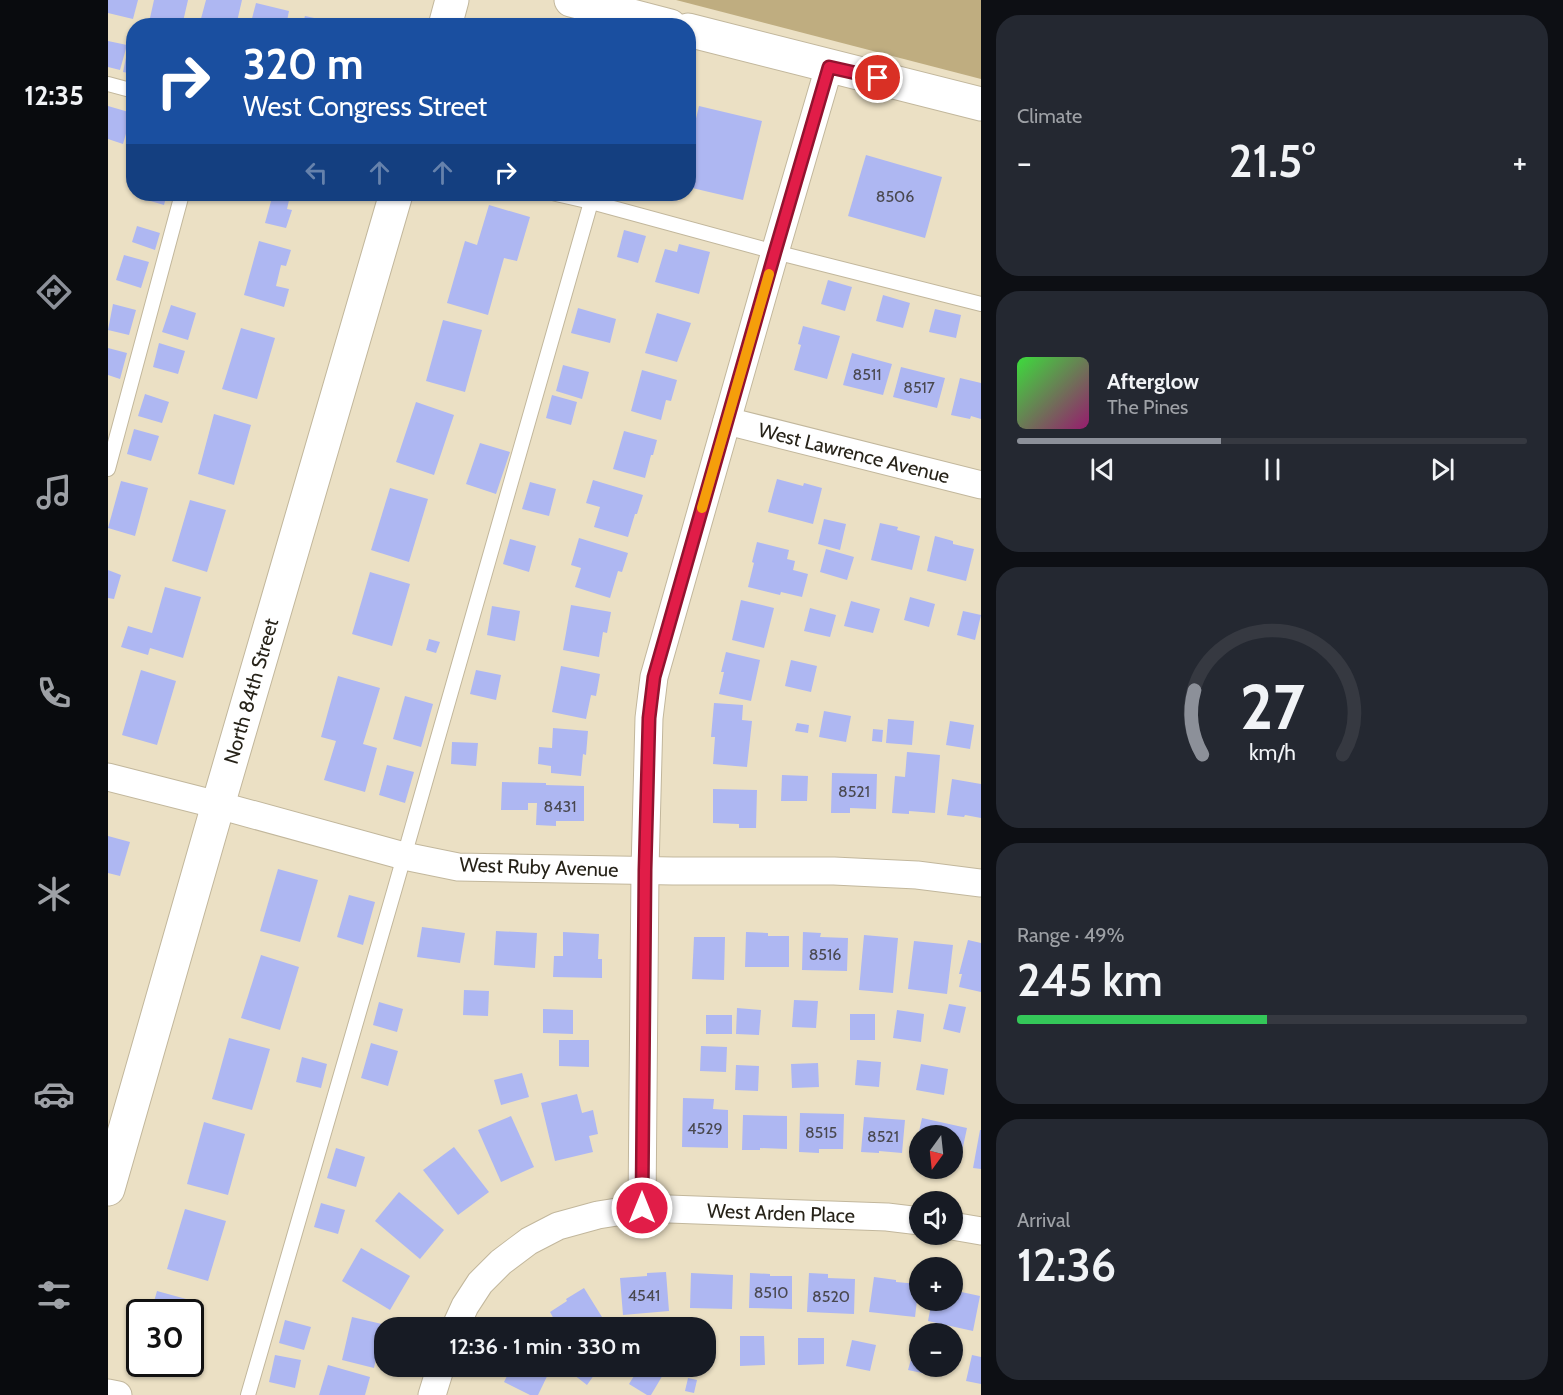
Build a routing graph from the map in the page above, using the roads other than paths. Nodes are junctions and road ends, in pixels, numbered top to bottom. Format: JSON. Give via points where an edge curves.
{"nodes":[{"id":1,"x":452,"y":0,"type":"edge"},
{"id":2,"x":571,"y":0,"type":"edge"},
{"id":3,"x":447,"y":18,"type":"edge"},
{"id":4,"x":640,"y":18,"type":"edge"},
{"id":5,"x":696,"y":32,"type":"edge"},
{"id":6,"x":829,"y":67,"type":"junction"},
{"id":7,"x":108,"y":84,"type":"edge"},
{"id":8,"x":126,"y":89,"type":"edge"},
{"id":9,"x":981,"y":104,"type":"edge"},
{"id":10,"x":180,"y":201,"type":"edge"},
{"id":11,"x":394,"y":201,"type":"edge"},
{"id":12,"x":587,"y":201,"type":"edge"},
{"id":13,"x":591,"y":202,"type":"junction"},
{"id":14,"x":775,"y":252,"type":"junction"},
{"id":15,"x":981,"y":304,"type":"edge"},
{"id":16,"x":727,"y":421,"type":"junction"},
{"id":17,"x":108,"y":469,"type":"edge"},
{"id":18,"x":981,"y":485,"type":"edge"},
{"id":19,"x":108,"y":777,"type":"edge"},
{"id":20,"x":218,"y":805,"type":"junction"},
{"id":21,"x":404,"y":856,"type":"junction"},
{"id":22,"x":645,"y":870,"type":"junction"},
{"id":23,"x":981,"y":883,"type":"edge"},
{"id":24,"x":108,"y":1189,"type":"edge"},
{"id":25,"x":642,"y":1208,"type":"junction"},
{"id":26,"x":909,"y":1220,"type":"edge"},
{"id":27,"x":963,"y":1228,"type":"edge"},
{"id":28,"x":981,"y":1231,"type":"edge"},
{"id":29,"x":460,"y":1317,"type":"edge"},
{"id":30,"x":438,"y":1377,"type":"edge"},
{"id":31,"x":108,"y":1393,"type":"edge"},
{"id":32,"x":118,"y":1395,"type":"edge"},
{"id":33,"x":248,"y":1395,"type":"edge"},
{"id":34,"x":432,"y":1395,"type":"edge"}],
"edges":[{"from":1,"to":3,"type":"street"},
{"from":2,"to":4,"type":"street"},
{"from":5,"to":6,"type":"street"},
{"from":6,"to":9,"type":"street"},
{"from":6,"to":14,"type":"street"},
{"from":7,"to":8,"type":"lane"},
{"from":10,"to":17,"type":"lane"},
{"from":11,"to":20,"type":"street","name":"North 84th Street"},
{"from":12,"to":13,"type":"lane"},
{"from":13,"to":14,"type":"lane"},
{"from":13,"to":21,"type":"lane"},
{"from":14,"to":15,"type":"lane"},
{"from":14,"to":16,"type":"street"},
{"from":16,"to":18,"type":"street","name":"West Lawrence Avenue"},
{"from":16,"to":22,"type":"street","via":[[654,677],[649,718]]},
{"from":19,"to":20,"type":"street","name":"West Ruby Avenue"},
{"from":20,"to":21,"type":"street","name":"West Ruby Avenue"},
{"from":20,"to":24,"type":"street","name":"North 84th Street"},
{"from":21,"to":22,"type":"street","name":"West Ruby Avenue","via":[[458,867]]},
{"from":21,"to":33,"type":"lane"},
{"from":22,"to":23,"type":"street","name":"West Ruby Avenue","via":[[917,875]]},
{"from":22,"to":25,"type":"street"},
{"from":25,"to":26,"type":"street","name":"West Arden Place"},
{"from":25,"to":29,"type":"street","name":"West Arden Place","via":[[558,1226],[529,1241],[480,1283]]},
{"from":27,"to":28,"type":"street"},
{"from":30,"to":34,"type":"street"},
{"from":31,"to":32,"type":"street"}]}
